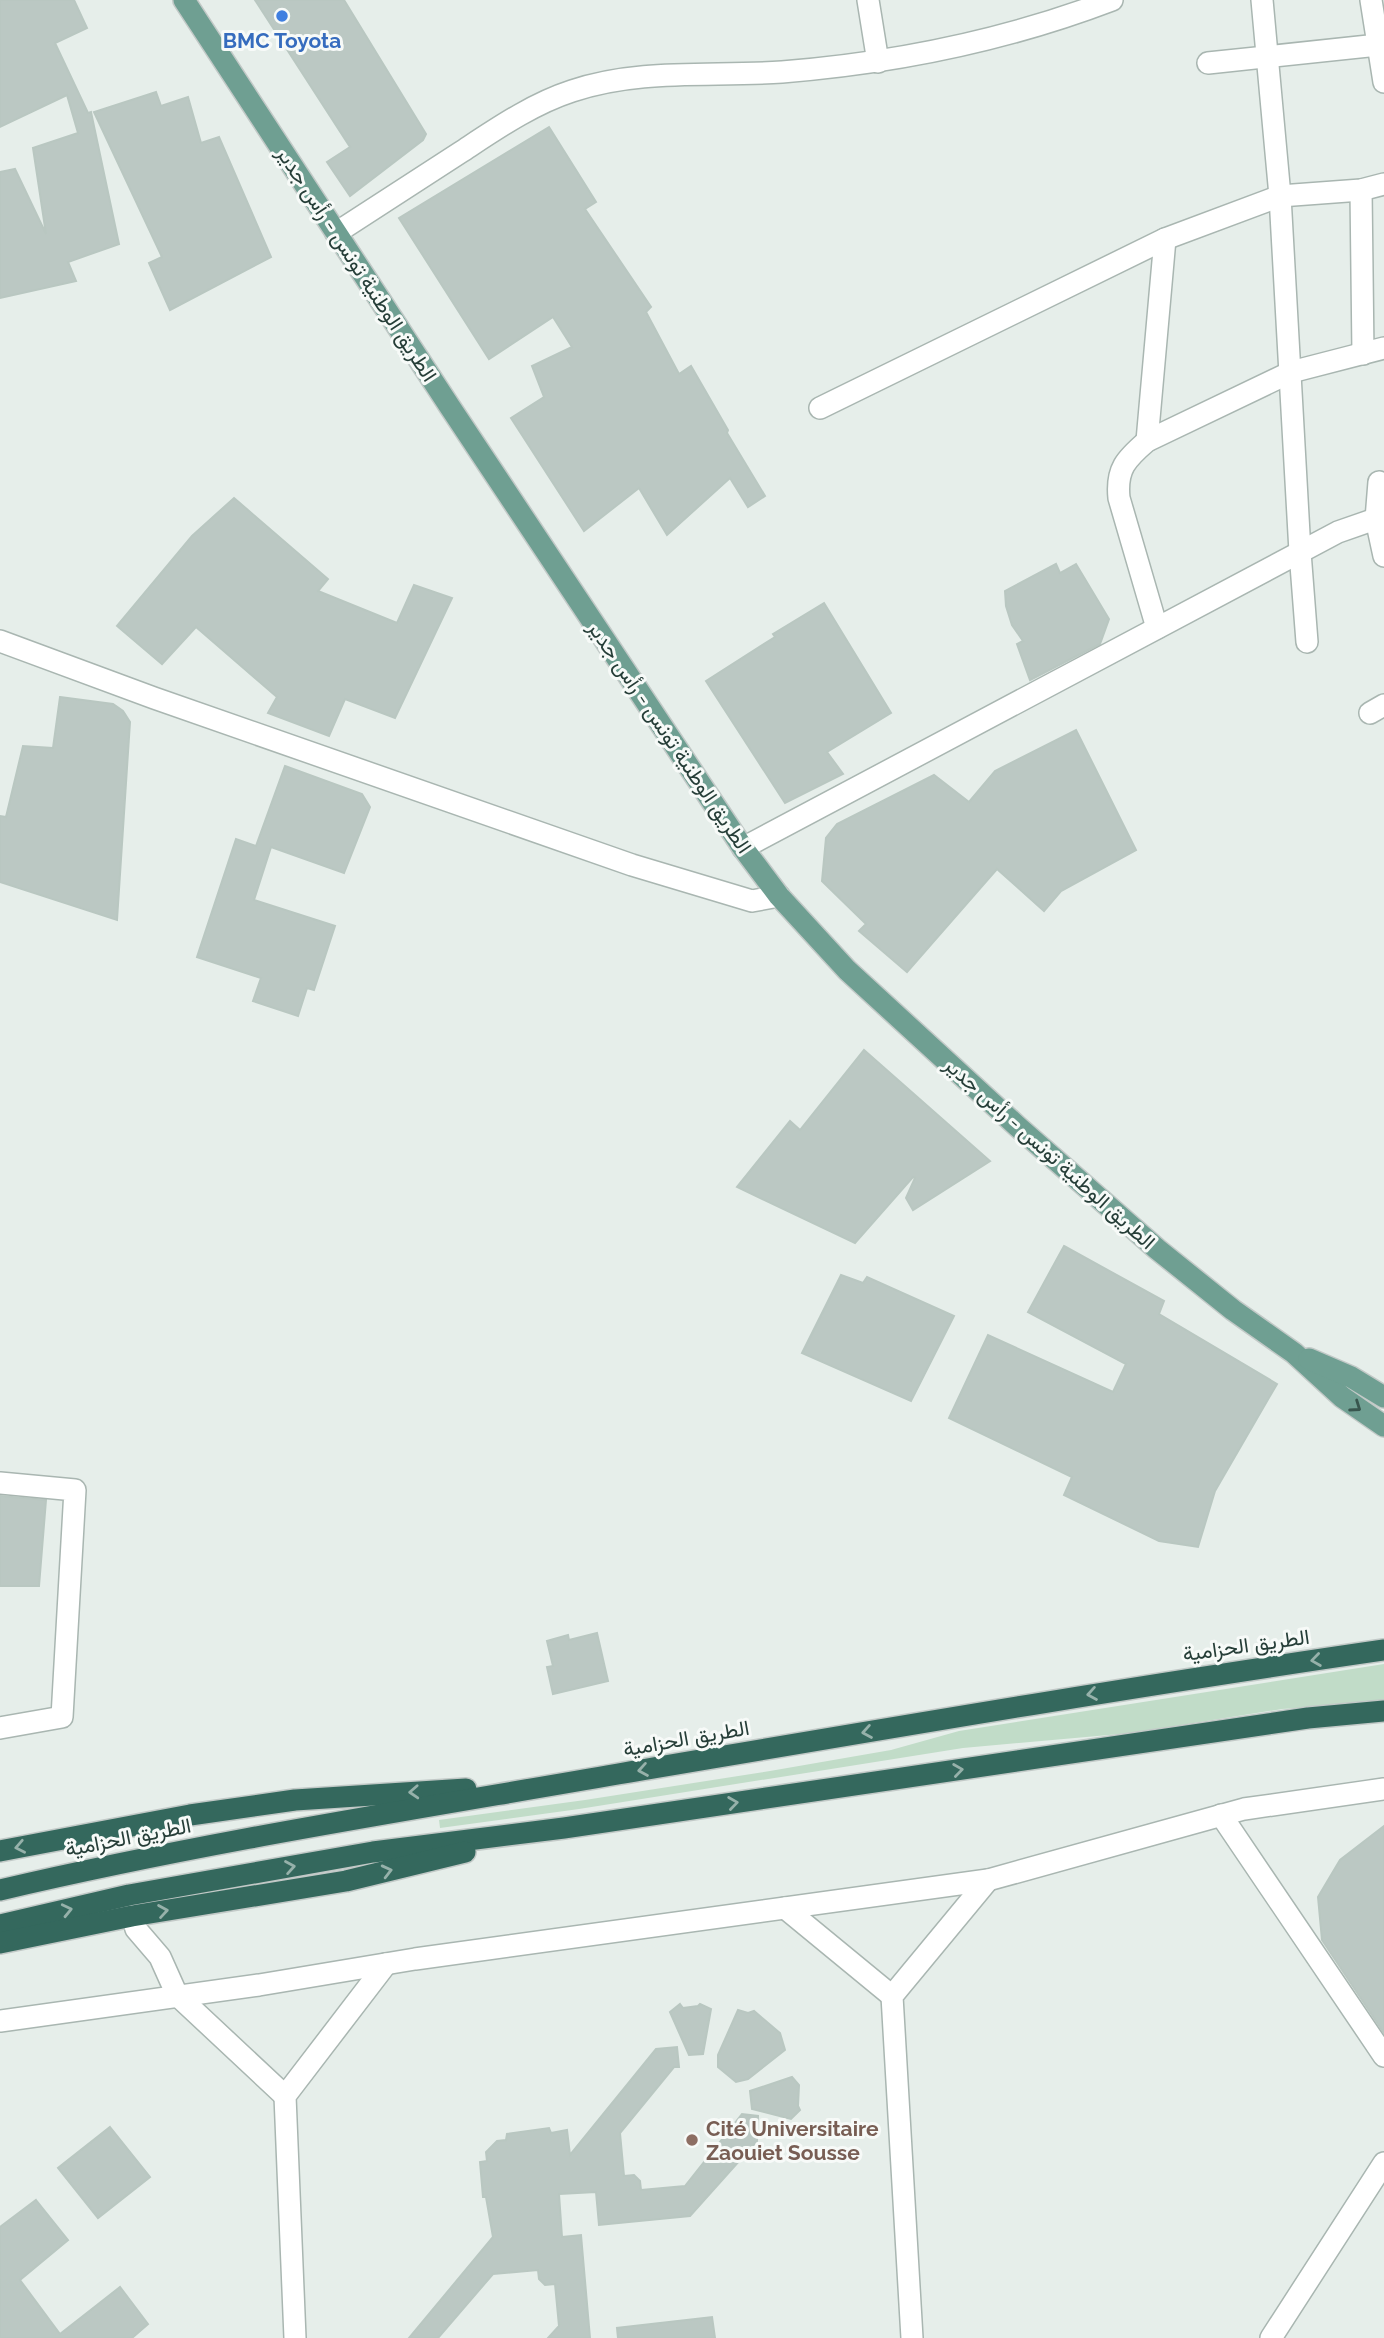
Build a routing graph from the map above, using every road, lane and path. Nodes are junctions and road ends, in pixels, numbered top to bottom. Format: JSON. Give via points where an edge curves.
{"nodes":[{"id":1,"x":184,"y":0,"type":"edge"},
{"id":2,"x":867,"y":0,"type":"edge"},
{"id":3,"x":1262,"y":0,"type":"edge"},
{"id":4,"x":1371,"y":0,"type":"edge"},
{"id":5,"x":1100,"y":2,"type":"edge"},
{"id":6,"x":1378,"y":45,"type":"junction"},
{"id":7,"x":1268,"y":58,"type":"junction"},
{"id":8,"x":878,"y":62,"type":"junction"},
{"id":9,"x":1208,"y":63,"type":"dead end"},
{"id":10,"x":1384,"y":82,"type":"edge"},
{"id":11,"x":1384,"y":184,"type":"edge"},
{"id":12,"x":1361,"y":190,"type":"junction"},
{"id":13,"x":1280,"y":196,"type":"junction"},
{"id":14,"x":336,"y":233,"type":"junction"},
{"id":15,"x":1165,"y":239,"type":"junction"},
{"id":16,"x":1374,"y":351,"type":"edge"},
{"id":17,"x":1291,"y":372,"type":"junction"},
{"id":18,"x":820,"y":408,"type":"dead end"},
{"id":19,"x":1147,"y":441,"type":"junction"},
{"id":20,"x":1379,"y":482,"type":"dead end"},
{"id":21,"x":1380,"y":518,"type":"edge"},
{"id":22,"x":1300,"y":552,"type":"junction"},
{"id":23,"x":1384,"y":556,"type":"edge"},
{"id":24,"x":1157,"y":628,"type":"junction"},
{"id":25,"x":0,"y":641,"type":"edge"},
{"id":26,"x":1307,"y":642,"type":"dead end"},
{"id":27,"x":743,"y":848,"type":"junction"},
{"id":28,"x":779,"y":897,"type":"junction"},
{"id":29,"x":1294,"y":1353,"type":"junction"},
{"id":30,"x":1384,"y":1397,"type":"edge"},
{"id":31,"x":1384,"y":1426,"type":"edge"},
{"id":32,"x":0,"y":1483,"type":"edge"},
{"id":33,"x":1384,"y":1650,"type":"edge"},
{"id":34,"x":1384,"y":1711,"type":"edge"},
{"id":35,"x":0,"y":1728,"type":"edge"},
{"id":36,"x":556,"y":1785,"type":"junction"},
{"id":37,"x":1384,"y":1789,"type":"edge"},
{"id":38,"x":1221,"y":1815,"type":"junction"},
{"id":39,"x":564,"y":1828,"type":"junction"},
{"id":40,"x":0,"y":1851,"type":"edge"},
{"id":41,"x":988,"y":1880,"type":"junction"},
{"id":42,"x":0,"y":1890,"type":"edge"},
{"id":43,"x":785,"y":1908,"type":"junction"},
{"id":44,"x":132,"y":1916,"type":"junction"},
{"id":45,"x":0,"y":1925,"type":"edge"},
{"id":46,"x":0,"y":1943,"type":"edge"},
{"id":47,"x":386,"y":1964,"type":"junction"},
{"id":48,"x":177,"y":1996,"type":"junction"},
{"id":49,"x":892,"y":1996,"type":"junction"},
{"id":50,"x":0,"y":2021,"type":"edge"},
{"id":51,"x":1384,"y":2056,"type":"edge"},
{"id":52,"x":285,"y":2096,"type":"junction"},
{"id":53,"x":1384,"y":2163,"type":"edge"},
{"id":54,"x":295,"y":2338,"type":"edge"},
{"id":55,"x":912,"y":2338,"type":"edge"},
{"id":56,"x":1271,"y":2338,"type":"edge"}],
"edges":[{"from":1,"to":14,"type":"main road","name":"الطريق الوطنية تونس - رأس جدير"},
{"from":2,"to":8,"type":"street"},
{"from":3,"to":7,"type":"street"},
{"from":4,"to":6,"type":"street"},
{"from":5,"to":8,"type":"street","via":[[1057,19]]},
{"from":6,"to":7,"type":"street"},
{"from":6,"to":10,"type":"street"},
{"from":7,"to":9,"type":"street"},
{"from":7,"to":13,"type":"street"},
{"from":8,"to":14,"type":"street","via":[[628,79],[572,91],[512,119]]},
{"from":11,"to":12,"type":"street"},
{"from":12,"to":13,"type":"street"},
{"from":12,"to":16,"type":"street"},
{"from":13,"to":15,"type":"street"},
{"from":13,"to":17,"type":"street"},
{"from":14,"to":27,"type":"main road","name":"الطريق الوطنية تونس - رأس جدير"},
{"from":15,"to":18,"type":"street"},
{"from":15,"to":19,"type":"street"},
{"from":16,"to":17,"type":"street"},
{"from":17,"to":19,"type":"street"},
{"from":17,"to":22,"type":"street"},
{"from":19,"to":24,"type":"street","via":[[1131,455],[1117,482]]},
{"from":20,"to":21,"type":"street"},
{"from":21,"to":22,"type":"street","via":[[1338,532]]},
{"from":21,"to":23,"type":"street"},
{"from":22,"to":24,"type":"street"},
{"from":22,"to":26,"type":"street"},
{"from":24,"to":27,"type":"street"},
{"from":25,"to":28,"type":"street","via":[[632,866],[752,901]]},
{"from":27,"to":28,"type":"main road","name":"الطريق الوطنية تونس - رأس جدير"},
{"from":28,"to":29,"type":"main road","name":"الطريق الوطنية تونس - رأس جدير","via":[[847,970],[1017,1126],[1157,1249]]},
{"from":29,"to":30,"type":"main road","name":"الطريق الوطنية تونس - رأس جدير"},
{"from":29,"to":31,"type":"main road","name":"الطريق الوطنية تونس - رأس جدير","one_way":true,"via":[[1342,1397]]},
{"from":32,"to":35,"type":"street","via":[[75,1490],[62,1717]]},
{"from":33,"to":36,"type":"highway","name":"الطريق الحزامية","one_way":true,"via":[[1142,1685]]},
{"from":39,"to":34,"type":"highway","one_way":true,"via":[[1308,1718]]},
{"from":36,"to":40,"type":"highway","one_way":true,"via":[[295,1800]]},
{"from":36,"to":42,"type":"highway","name":"الطريق الحزامية","via":[[115,1863]]},
{"from":37,"to":38,"type":"street"},
{"from":38,"to":41,"type":"street"},
{"from":38,"to":51,"type":"street"},
{"from":44,"to":39,"type":"highway","one_way":true,"via":[[346,1881]]},
{"from":45,"to":39,"type":"highway","one_way":true,"via":[[130,1895],[373,1852]]},
{"from":41,"to":43,"type":"street"},
{"from":41,"to":49,"type":"street"},
{"from":43,"to":47,"type":"street"},
{"from":43,"to":49,"type":"street"},
{"from":44,"to":46,"type":"highway"},
{"from":44,"to":48,"type":"street","via":[[136,1930],[160,1957]]},
{"from":47,"to":48,"type":"street"},
{"from":47,"to":52,"type":"street"},
{"from":48,"to":50,"type":"street"},
{"from":48,"to":52,"type":"street"},
{"from":49,"to":55,"type":"street"},
{"from":52,"to":54,"type":"street"},
{"from":53,"to":56,"type":"street"}]}
